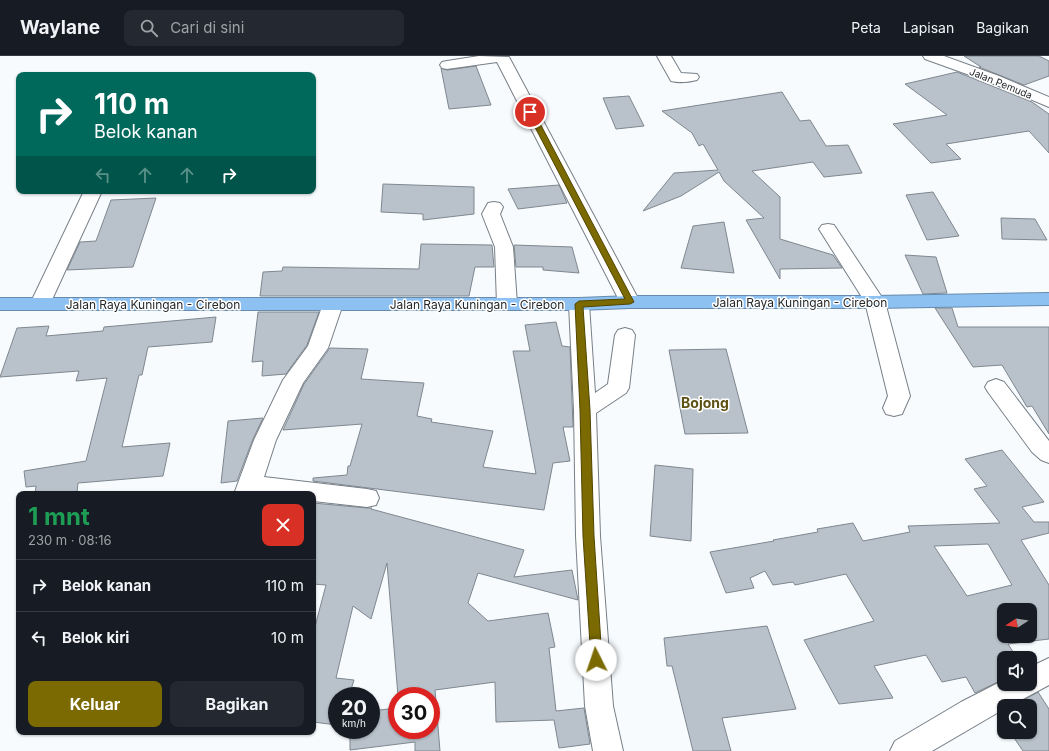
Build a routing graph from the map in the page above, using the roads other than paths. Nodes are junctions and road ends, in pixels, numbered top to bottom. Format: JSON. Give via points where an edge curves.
{"nodes":[{"id":1,"x":664,"y":56,"type":"edge"},
{"id":2,"x":930,"y":56,"type":"edge"},
{"id":3,"x":502,"y":57,"type":"edge"},
{"id":4,"x":448,"y":65,"type":"dead end"},
{"id":5,"x":692,"y":77,"type":"dead end"},
{"id":6,"x":1049,"y":102,"type":"edge"},
{"id":7,"x":91,"y":194,"type":"edge"},
{"id":8,"x":494,"y":207,"type":"dead end"},
{"id":9,"x":828,"y":229,"type":"dead end"},
{"id":10,"x":1049,"y":300,"type":"edge"},
{"id":11,"x":630,"y":302,"type":"junction"},
{"id":12,"x":875,"y":302,"type":"junction"},
{"id":13,"x":0,"y":304,"type":"edge"},
{"id":14,"x":40,"y":304,"type":"junction"},
{"id":15,"x":333,"y":304,"type":"junction"},
{"id":16,"x":507,"y":304,"type":"junction"},
{"id":17,"x":579,"y":304,"type":"junction"},
{"id":18,"x":626,"y":335,"type":"dead end"},
{"id":19,"x":996,"y":387,"type":"dead end"},
{"id":20,"x":894,"y":408,"type":"dead end"},
{"id":21,"x":585,"y":410,"type":"junction"},
{"id":22,"x":1049,"y":454,"type":"edge"},
{"id":23,"x":248,"y":489,"type":"edge"},
{"id":24,"x":274,"y":491,"type":"edge"},
{"id":25,"x":316,"y":494,"type":"edge"},
{"id":26,"x":367,"y":498,"type":"dead end"},
{"id":27,"x":1049,"y":671,"type":"edge"},
{"id":28,"x":1037,"y":677,"type":"edge"},
{"id":29,"x":1011,"y":691,"type":"edge"},
{"id":30,"x":608,"y":751,"type":"edge"},
{"id":31,"x":905,"y":751,"type":"edge"}],
"edges":[{"from":1,"to":5,"type":"street","via":[[676,78]]},
{"from":2,"to":6,"type":"street","name":"Jalan Pemuda"},
{"from":3,"to":4,"type":"street"},
{"from":3,"to":11,"type":"street"},
{"from":7,"to":14,"type":"street"},
{"from":8,"to":16,"type":"street","via":[[491,214],[504,247]]},
{"from":9,"to":12,"type":"street"},
{"from":10,"to":12,"type":"highway","name":"Jalan Raya Kuningan - Cirebon"},
{"from":11,"to":12,"type":"highway","name":"Jalan Raya Kuningan - Cirebon"},
{"from":11,"to":17,"type":"highway","name":"Jalan Raya Kuningan - Cirebon"},
{"from":12,"to":20,"type":"street","via":[[899,396]]},
{"from":13,"to":14,"type":"highway","name":"Jalan Raya Kuningan - Cirebon"},
{"from":14,"to":15,"type":"highway","name":"Jalan Raya Kuningan - Cirebon"},
{"from":15,"to":16,"type":"highway","name":"Jalan Raya Kuningan - Cirebon"},
{"from":15,"to":23,"type":"street","via":[[318,348],[294,380],[265,440]]},
{"from":16,"to":17,"type":"highway","name":"Jalan Raya Kuningan - Cirebon"},
{"from":17,"to":21,"type":"street"},
{"from":18,"to":21,"type":"street","via":[[618,388]]},
{"from":19,"to":22,"type":"street","via":[[1040,446]]},
{"from":21,"to":30,"type":"street","via":[[588,536],[599,706]]},
{"from":23,"to":24,"type":"street"},
{"from":25,"to":26,"type":"street"},
{"from":27,"to":28,"type":"street"},
{"from":29,"to":31,"type":"street"}]}
